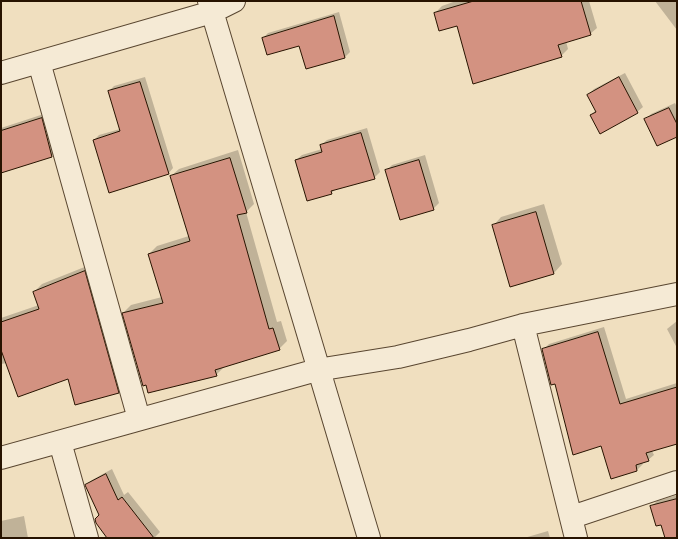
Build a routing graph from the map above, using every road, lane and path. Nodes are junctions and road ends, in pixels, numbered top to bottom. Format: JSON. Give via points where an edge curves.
{"nodes":[{"id":1,"x":234,"y":1,"type":"edge"},
{"id":2,"x":210,"y":7,"type":"edge"},
{"id":3,"x":39,"y":62,"type":"junction"},
{"id":4,"x":1,"y":73,"type":"edge"},
{"id":5,"x":677,"y":294,"type":"edge"},
{"id":6,"x":523,"y":325,"type":"junction"},
{"id":7,"x":317,"y":370,"type":"junction"},
{"id":8,"x":139,"y":419,"type":"junction"},
{"id":9,"x":60,"y":442,"type":"junction"},
{"id":10,"x":1,"y":458,"type":"edge"},
{"id":11,"x":677,"y":482,"type":"edge"},
{"id":12,"x":574,"y":528,"type":"edge"},
{"id":13,"x":87,"y":538,"type":"edge"},
{"id":14,"x":368,"y":538,"type":"edge"}],
"edges":[{"from":1,"to":2,"type":"street"},
{"from":2,"to":3,"type":"street"},
{"from":2,"to":7,"type":"street"},
{"from":3,"to":4,"type":"street"},
{"from":3,"to":8,"type":"street"},
{"from":5,"to":6,"type":"street"},
{"from":6,"to":7,"type":"street","via":[[398,357]]},
{"from":6,"to":12,"type":"street"},
{"from":7,"to":8,"type":"street"},
{"from":7,"to":14,"type":"street"},
{"from":8,"to":9,"type":"street"},
{"from":9,"to":10,"type":"street"},
{"from":9,"to":13,"type":"street"},
{"from":11,"to":12,"type":"street"}]}
